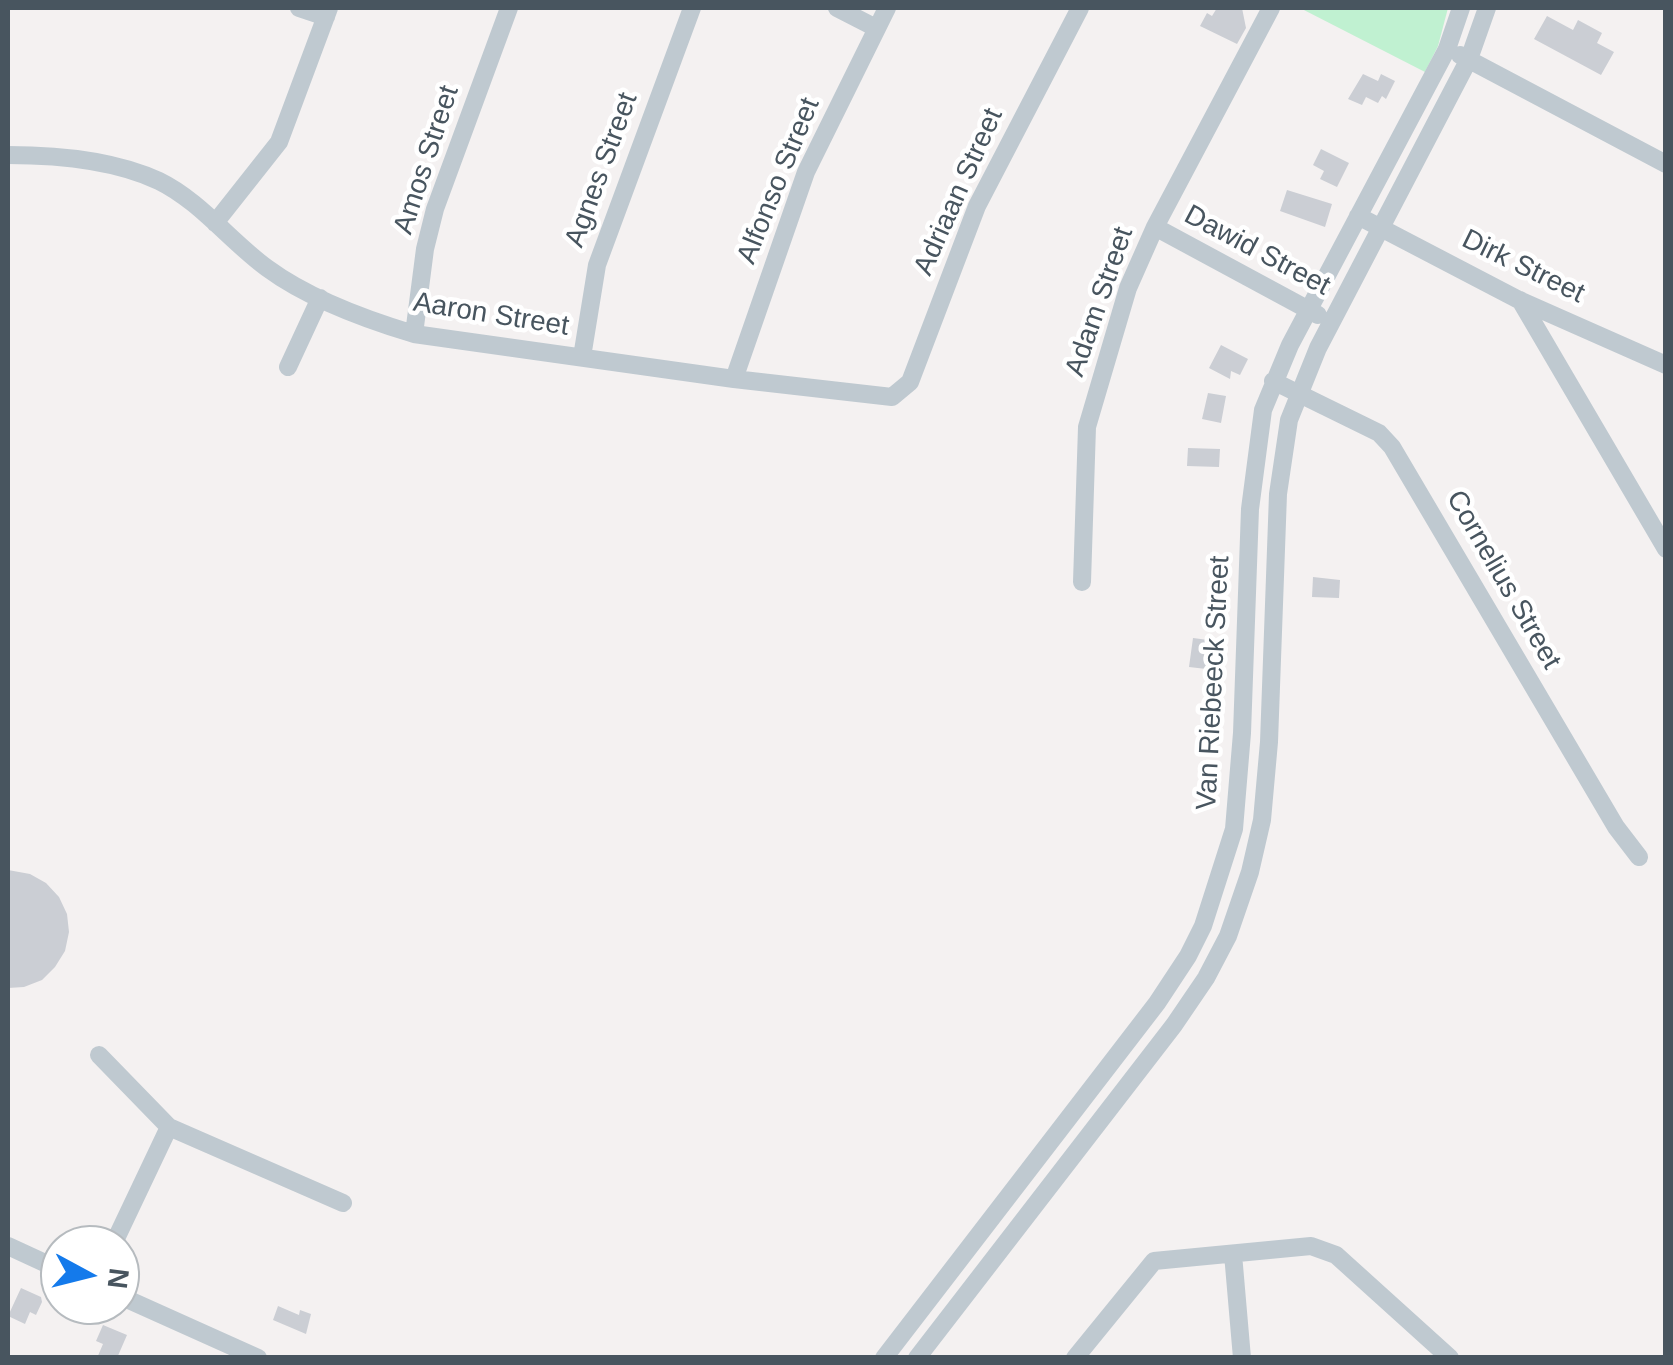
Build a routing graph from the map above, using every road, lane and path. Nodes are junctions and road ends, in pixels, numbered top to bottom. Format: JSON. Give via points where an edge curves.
{"nodes":[{"id":1,"x":298,"y":8,"type":"edge"},
{"id":2,"x":509,"y":8,"type":"edge"},
{"id":3,"x":692,"y":8,"type":"edge"},
{"id":4,"x":836,"y":8,"type":"edge"},
{"id":5,"x":887,"y":8,"type":"edge"},
{"id":6,"x":1080,"y":8,"type":"edge"},
{"id":7,"x":1271,"y":8,"type":"edge"},
{"id":8,"x":1461,"y":8,"type":"edge"},
{"id":9,"x":1487,"y":8,"type":"edge"},
{"id":10,"x":327,"y":12,"type":"edge"},
{"id":11,"x":876,"y":28,"type":"junction"},
{"id":12,"x":1446,"y":48,"type":"junction"},
{"id":13,"x":1468,"y":60,"type":"junction"},
{"id":14,"x":8,"y":154,"type":"edge"},
{"id":15,"x":1666,"y":164,"type":"edge"},
{"id":16,"x":1358,"y":216,"type":"junction"},
{"id":17,"x":214,"y":223,"type":"junction"},
{"id":18,"x":1156,"y":228,"type":"junction"},
{"id":19,"x":1382,"y":228,"type":"junction"},
{"id":20,"x":320,"y":298,"type":"junction"},
{"id":21,"x":1519,"y":300,"type":"junction"},
{"id":22,"x":1308,"y":310,"type":"junction"},
{"id":23,"x":1332,"y":322,"type":"junction"},
{"id":24,"x":414,"y":334,"type":"junction"},
{"id":25,"x":582,"y":357,"type":"junction"},
{"id":26,"x":1666,"y":366,"type":"edge"},
{"id":27,"x":288,"y":368,"type":"dead end"},
{"id":28,"x":734,"y":379,"type":"junction"},
{"id":29,"x":1273,"y":381,"type":"junction"},
{"id":30,"x":1299,"y":394,"type":"junction"},
{"id":31,"x":892,"y":397,"type":"joint"},
{"id":32,"x":1666,"y":549,"type":"edge"},
{"id":33,"x":1082,"y":582,"type":"dead end"},
{"id":34,"x":1638,"y":857,"type":"dead end"},
{"id":35,"x":1203,"y":926,"type":"junction"},
{"id":36,"x":1228,"y":936,"type":"junction"},
{"id":37,"x":99,"y":1055,"type":"dead end"},
{"id":38,"x":169,"y":1127,"type":"junction"},
{"id":39,"x":344,"y":1202,"type":"dead end"},
{"id":40,"x":122,"y":1225,"type":"edge"},
{"id":41,"x":8,"y":1246,"type":"edge"},
{"id":42,"x":1233,"y":1254,"type":"junction"},
{"id":43,"x":40,"y":1261,"type":"edge"},
{"id":44,"x":140,"y":1305,"type":"edge"},
{"id":45,"x":258,"y":1358,"type":"edge"},
{"id":46,"x":884,"y":1358,"type":"edge"},
{"id":47,"x":917,"y":1358,"type":"edge"},
{"id":48,"x":1075,"y":1358,"type":"edge"},
{"id":49,"x":1242,"y":1358,"type":"edge"},
{"id":50,"x":1450,"y":1358,"type":"edge"}],
"edges":[{"from":1,"to":10,"type":"street"},
{"from":2,"to":24,"type":"street","name":"Amos Street","via":[[435,209]]},
{"from":3,"to":25,"type":"street","name":"Agnes Street","via":[[602,247]]},
{"from":4,"to":11,"type":"street"},
{"from":5,"to":11,"type":"street","name":"Alfonso Street"},
{"from":6,"to":31,"type":"street","name":"Adriaan Street","via":[[977,206],[914,374]]},
{"from":7,"to":18,"type":"street","name":"Adam Street"},
{"from":8,"to":12,"type":"street","name":"Van Riebeeck Street"},
{"from":9,"to":13,"type":"street","name":"Van Riebeeck Street"},
{"from":10,"to":17,"type":"street","via":[[278,142]]},
{"from":11,"to":28,"type":"street","name":"Alfonso Street","via":[[806,172]]},
{"from":12,"to":13,"type":"street"},
{"from":12,"to":16,"type":"street","name":"Van Riebeeck Street"},
{"from":13,"to":15,"type":"street"},
{"from":13,"to":19,"type":"street","name":"Van Riebeeck Street"},
{"from":14,"to":17,"type":"street","name":"Aaron Street","via":[[142,174]]},
{"from":16,"to":19,"type":"street","name":"Dirk Street"},
{"from":16,"to":22,"type":"street","name":"Van Riebeeck Street"},
{"from":17,"to":20,"type":"street","name":"Aaron Street","via":[[267,268]]},
{"from":18,"to":22,"type":"street","name":"Dawid Street"},
{"from":18,"to":33,"type":"street","name":"Adam Street","via":[[1128,288],[1088,427]]},
{"from":19,"to":21,"type":"street","name":"Dirk Street"},
{"from":19,"to":23,"type":"street","name":"Van Riebeeck Street"},
{"from":20,"to":24,"type":"street","name":"Aaron Street"},
{"from":20,"to":27,"type":"street"},
{"from":21,"to":26,"type":"street","name":"Dirk Street"},
{"from":21,"to":32,"type":"street"},
{"from":22,"to":23,"type":"street","name":"Dawid Street"},
{"from":22,"to":29,"type":"street","name":"Van Riebeeck Street"},
{"from":23,"to":30,"type":"street","name":"Van Riebeeck Street"},
{"from":24,"to":25,"type":"street","name":"Aaron Street"},
{"from":25,"to":28,"type":"street","name":"Aaron Street"},
{"from":28,"to":31,"type":"street","name":"Aaron Street"},
{"from":29,"to":30,"type":"street","name":"Cornelius Street"},
{"from":29,"to":35,"type":"street","name":"Van Riebeeck Street","via":[[1252,490],[1238,801]]},
{"from":30,"to":34,"type":"street","name":"Cornelius Street","via":[[1379,433],[1392,447]]},
{"from":30,"to":36,"type":"street","name":"Van Riebeeck Street","via":[[1280,468],[1264,806]]},
{"from":35,"to":36,"type":"street"},
{"from":35,"to":46,"type":"street","name":"Van Riebeeck Street","via":[[1157,1003]]},
{"from":36,"to":47,"type":"street","name":"Van Riebeeck Street","via":[[1174,1025]]},
{"from":37,"to":38,"type":"street"},
{"from":38,"to":39,"type":"street"},
{"from":38,"to":40,"type":"street"},
{"from":41,"to":43,"type":"street"},
{"from":42,"to":48,"type":"street","via":[[1152,1262]]},
{"from":42,"to":49,"type":"street"},
{"from":42,"to":50,"type":"street","via":[[1311,1246],[1332,1252]]},
{"from":44,"to":45,"type":"street"}]}
